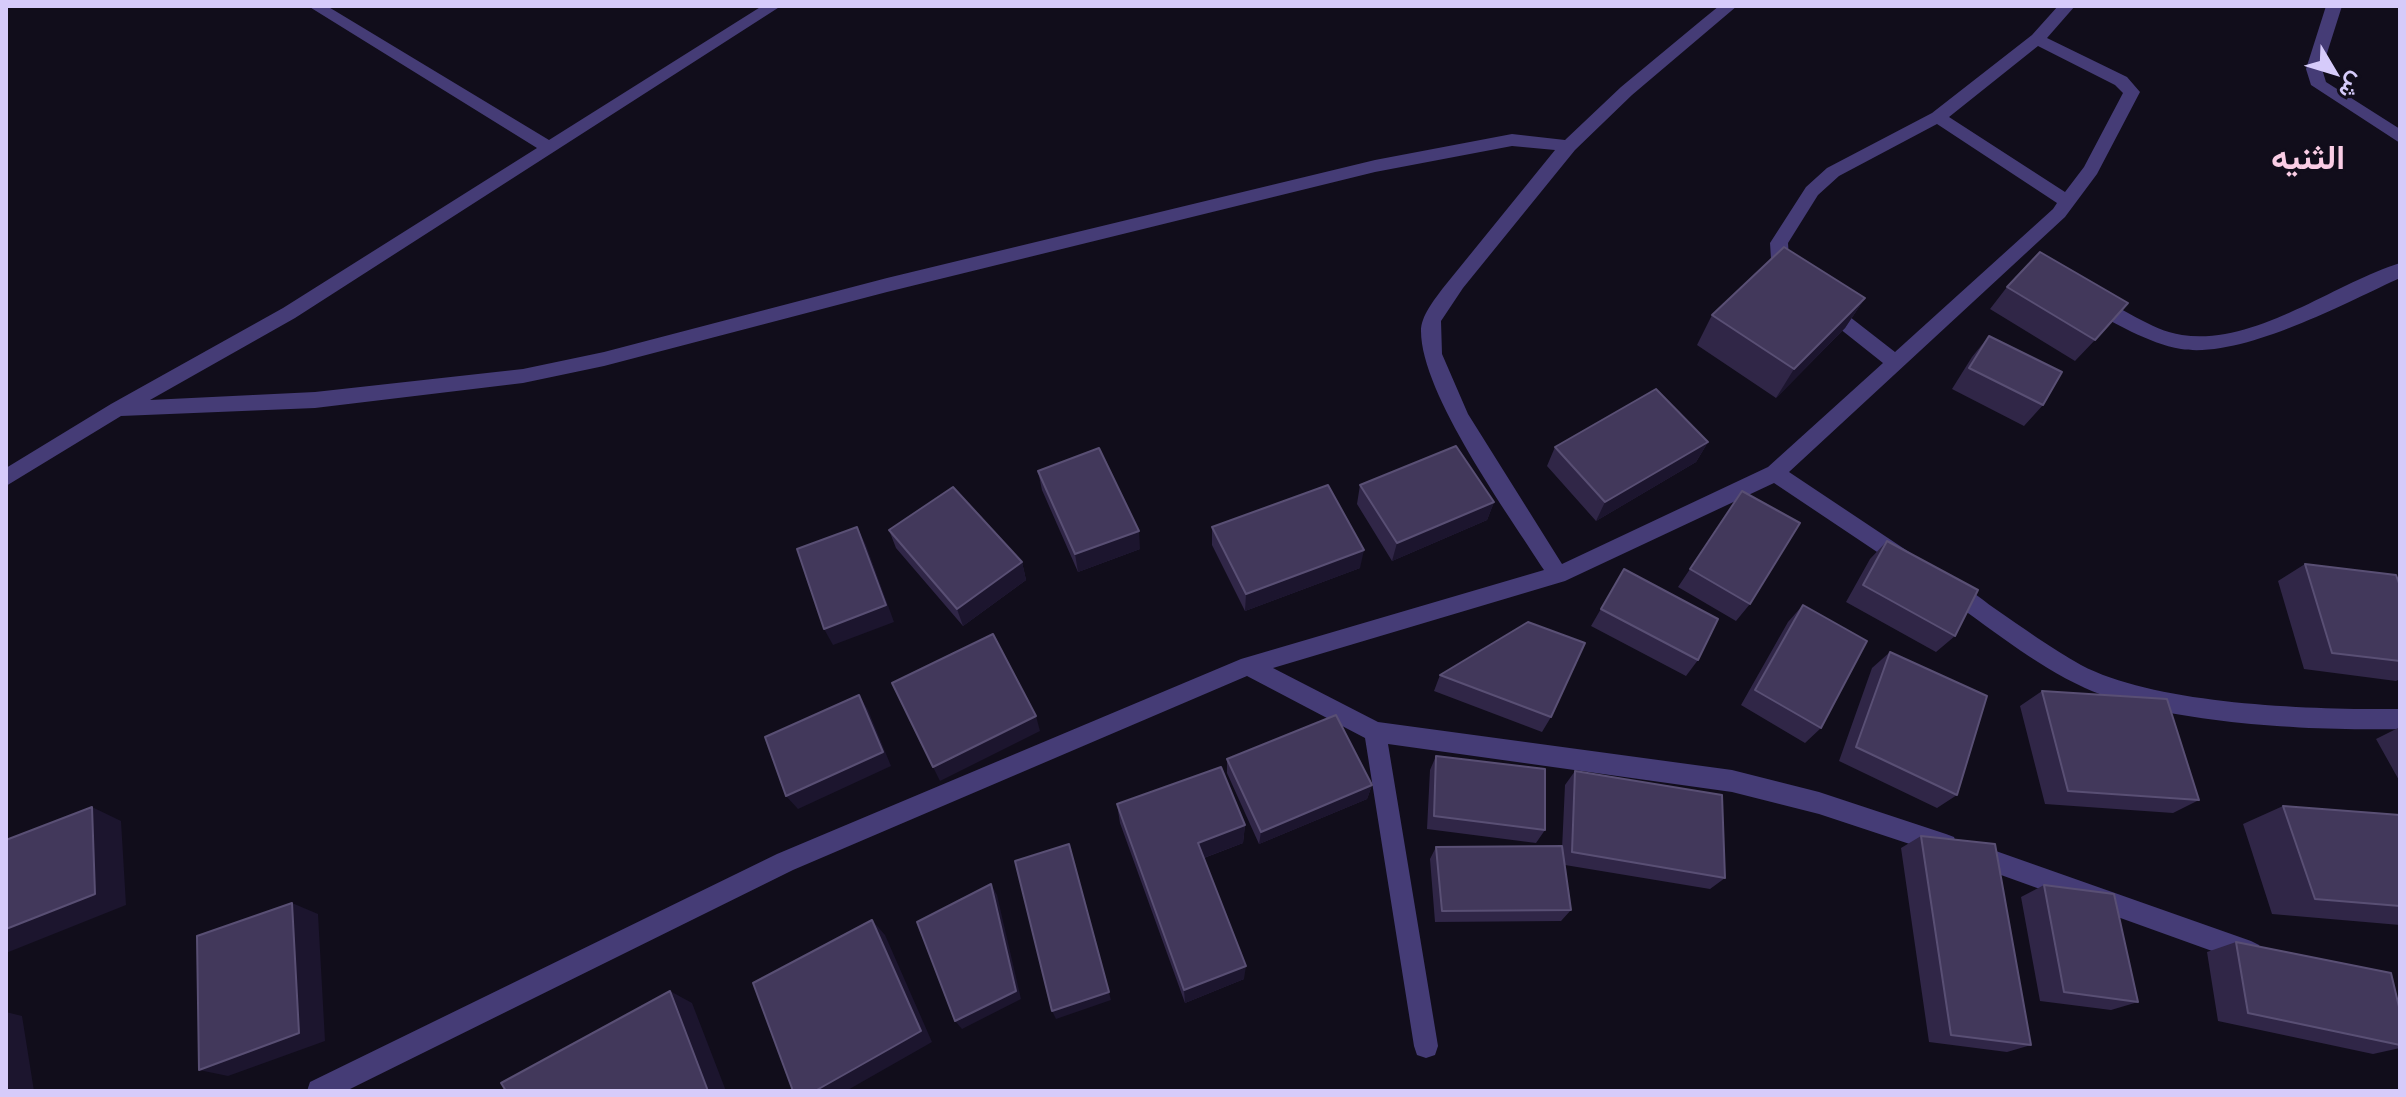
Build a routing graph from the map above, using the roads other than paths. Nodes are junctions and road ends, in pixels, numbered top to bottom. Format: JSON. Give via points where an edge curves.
{"nodes":[{"id":1,"x":316,"y":6,"type":"edge"},
{"id":2,"x":773,"y":6,"type":"edge"},
{"id":3,"x":1729,"y":6,"type":"edge"},
{"id":4,"x":2067,"y":6,"type":"edge"},
{"id":5,"x":2334,"y":6,"type":"edge"},
{"id":6,"x":2037,"y":39,"type":"junction"},
{"id":7,"x":1938,"y":117,"type":"junction"},
{"id":8,"x":2400,"y":137,"type":"edge"},
{"id":9,"x":1568,"y":147,"type":"junction"},
{"id":10,"x":550,"y":148,"type":"junction"},
{"id":11,"x":2069,"y":203,"type":"junction"},
{"id":12,"x":2400,"y":270,"type":"edge"},
{"id":13,"x":2075,"y":294,"type":"edge"},
{"id":14,"x":1895,"y":363,"type":"junction"},
{"id":15,"x":118,"y":409,"type":"junction"},
{"id":16,"x":1775,"y":473,"type":"junction"},
{"id":17,"x":6,"y":478,"type":"edge"},
{"id":18,"x":1558,"y":575,"type":"junction"},
{"id":19,"x":1248,"y":666,"type":"junction"},
{"id":20,"x":2400,"y":719,"type":"edge"},
{"id":21,"x":1375,"y":732,"type":"junction"},
{"id":22,"x":2271,"y":959,"type":"edge"},
{"id":23,"x":1426,"y":1046,"type":"dead end"},
{"id":24,"x":319,"y":1091,"type":"edge"}],
"edges":[{"from":1,"to":10,"type":"street"},
{"from":2,"to":10,"type":"street"},
{"from":3,"to":9,"type":"street","via":[[1675,47]]},
{"from":4,"to":6,"type":"street"},
{"from":5,"to":8,"type":"street","via":[[2314,69],[2319,85]]},
{"from":6,"to":7,"type":"street"},
{"from":6,"to":11,"type":"street","via":[[2121,81],[2132,92]]},
{"from":7,"to":11,"type":"street"},
{"from":7,"to":14,"type":"street","via":[[1833,172],[1781,234],[1778,250],[1788,276]]},
{"from":9,"to":15,"type":"street","via":[[1512,140],[1375,166],[523,376],[315,400]]},
{"from":9,"to":18,"type":"street","via":[[1446,298],[1430,327],[1435,361],[1456,408]]},
{"from":10,"to":15,"type":"street","via":[[289,313]]},
{"from":11,"to":14,"type":"street","via":[[2013,264]]},
{"from":12,"to":13,"type":"street","via":[[2297,316],[2221,342],[2183,343]]},
{"from":14,"to":16,"type":"street"},
{"from":15,"to":17,"type":"street"},
{"from":16,"to":18,"type":"street"},
{"from":16,"to":20,"type":"street","via":[[2071,669],[2119,692],[2258,713]]},
{"from":18,"to":19,"type":"street"},
{"from":19,"to":21,"type":"street"},
{"from":19,"to":24,"type":"street","via":[[785,862]]},
{"from":21,"to":22,"type":"street","via":[[1769,789],[2071,887]]},
{"from":21,"to":23,"type":"street"}]}
